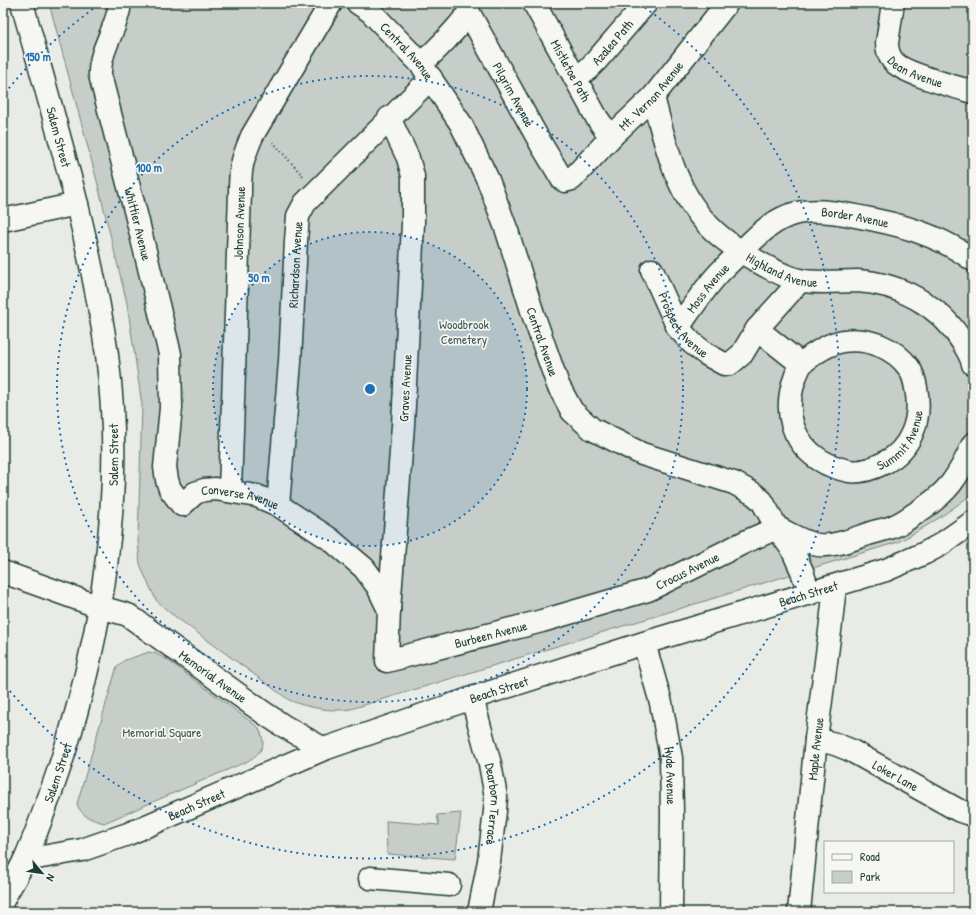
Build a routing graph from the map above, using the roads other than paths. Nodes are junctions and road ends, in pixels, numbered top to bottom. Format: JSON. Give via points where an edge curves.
{"nodes":[{"id":1,"x":22,"y":3,"type":"edge"},
{"id":2,"x":120,"y":3,"type":"edge"},
{"id":3,"x":331,"y":3,"type":"edge"},
{"id":4,"x":358,"y":3,"type":"edge"},
{"id":5,"x":534,"y":3,"type":"edge"},
{"id":6,"x":646,"y":3,"type":"edge"},
{"id":7,"x":727,"y":3,"type":"edge"},
{"id":8,"x":893,"y":3,"type":"edge"},
{"id":9,"x":469,"y":8,"type":"edge"},
{"id":10,"x":426,"y":71,"type":"junction"},
{"id":11,"x":575,"y":78,"type":"junction"},
{"id":12,"x":973,"y":92,"type":"edge"},
{"id":13,"x":653,"y":97,"type":"junction"},
{"id":14,"x":389,"y":118,"type":"junction"},
{"id":15,"x":613,"y":135,"type":"junction"},
{"id":16,"x":567,"y":181,"type":"joint"},
{"id":17,"x":77,"y":204,"type":"junction"},
{"id":18,"x":3,"y":220,"type":"edge"},
{"id":19,"x":742,"y":251,"type":"junction"},
{"id":20,"x":973,"y":260,"type":"edge"},
{"id":21,"x":652,"y":270,"type":"dead end"},
{"id":22,"x":800,"y":281,"type":"junction"},
{"id":23,"x":678,"y":328,"type":"junction"},
{"id":24,"x":757,"y":329,"type":"junction"},
{"id":25,"x":170,"y":354,"type":"joint"},
{"id":26,"x":801,"y":364,"type":"junction"},
{"id":27,"x":973,"y":364,"type":"edge"},
{"id":28,"x":973,"y":444,"type":"edge"},
{"id":29,"x":230,"y":492,"type":"junction"},
{"id":30,"x":278,"y":505,"type":"junction"},
{"id":31,"x":973,"y":522,"type":"edge"},
{"id":32,"x":777,"y":528,"type":"junction"},
{"id":33,"x":3,"y":572,"type":"edge"},
{"id":34,"x":835,"y":586,"type":"junction"},
{"id":35,"x":809,"y":594,"type":"junction"},
{"id":36,"x":595,"y":606,"type":"joint"},
{"id":37,"x":100,"y":607,"type":"junction"},
{"id":38,"x":389,"y":610,"type":"junction"},
{"id":39,"x":644,"y":643,"type":"junction"},
{"id":40,"x":387,"y":661,"type":"joint"},
{"id":41,"x":472,"y":698,"type":"junction"},
{"id":42,"x":816,"y":739,"type":"junction"},
{"id":43,"x":324,"y":749,"type":"junction"},
{"id":44,"x":973,"y":815,"type":"edge"},
{"id":45,"x":25,"y":860,"type":"junction"},
{"id":46,"x":370,"y":878,"type":"dead end"},
{"id":47,"x":449,"y":885,"type":"dead end"},
{"id":48,"x":3,"y":900,"type":"edge"},
{"id":49,"x":479,"y":912,"type":"edge"},
{"id":50,"x":671,"y":912,"type":"edge"},
{"id":51,"x":799,"y":912,"type":"edge"}],
"edges":[{"from":1,"to":17,"type":"street","name":"Salem Street"},
{"from":2,"to":25,"type":"street","name":"Whittier Avenue","via":[[100,65],[100,75]]},
{"from":3,"to":29,"type":"street","name":"Johnson Avenue","via":[[258,126],[242,159]]},
{"from":4,"to":10,"type":"street","name":"Central Avenue","via":[[370,11]]},
{"from":5,"to":11,"type":"street","name":"Mistletoe Path"},
{"from":6,"to":11,"type":"street","name":"Azalea Path","via":[[596,61]]},
{"from":7,"to":13,"type":"street","name":"Mt. Vernon Avenue"},
{"from":8,"to":12,"type":"street","name":"Dean Avenue","via":[[887,43],[892,60],[903,68],[923,76]]},
{"from":9,"to":10,"type":"street","name":"Richardson Avenue","via":[[453,34],[435,51]]},
{"from":9,"to":16,"type":"street","name":"Pilgrim Avenue","via":[[541,144],[562,179]]},
{"from":10,"to":14,"type":"street","name":"Richardson Avenue"},
{"from":10,"to":32,"type":"street","name":"Central Avenue","via":[[461,124],[488,180],[556,378],[572,411],[592,429],[627,447],[734,483],[754,494],[762,501]]},
{"from":11,"to":15,"type":"street","name":"Mistletoe Path","via":[[597,118]]},
{"from":13,"to":15,"type":"street","name":"Mt. Vernon Avenue"},
{"from":13,"to":19,"type":"street","name":"Highland Avenue","via":[[670,159],[689,200],[709,226]]},
{"from":14,"to":30,"type":"street","name":"Richardson Avenue","via":[[305,203],[298,216],[290,362]]},
{"from":14,"to":38,"type":"street","name":"Graves Avenue","via":[[408,158],[413,176],[403,425]]},
{"from":15,"to":16,"type":"street","name":"Mt. Vernon Avenue","via":[[572,179]]},
{"from":17,"to":18,"type":"street"},
{"from":17,"to":37,"type":"street","name":"Salem Street","via":[[100,310],[112,422],[110,520],[107,566]]},
{"from":19,"to":20,"type":"street","name":"Border Avenue","via":[[762,231],[778,221],[796,213],[814,212],[895,224],[940,240]]},
{"from":19,"to":22,"type":"street","name":"Highland Avenue","via":[[774,271]]},
{"from":19,"to":23,"type":"street","name":"Moss Avenue","via":[[700,296]]},
{"from":21,"to":23,"type":"street","name":"Prospect Avenue"},
{"from":22,"to":24,"type":"street"},
{"from":22,"to":27,"type":"street","name":"Highland Avenue","via":[[857,281],[899,289],[918,299],[954,328],[971,355]]},
{"from":23,"to":24,"type":"street","name":"Prospect Avenue","via":[[706,354],[724,364],[730,364],[742,354]]},
{"from":24,"to":26,"type":"street"},
{"from":25,"to":29,"type":"street","name":"Converse Avenue","via":[[171,408],[165,467],[170,489],[182,505],[195,493],[204,490]]},
{"from":26,"to":26,"type":"street","name":"Summit Avenue","via":[[790,401],[798,438],[807,451],[819,459],[851,471],[873,468],[892,459],[906,445],[916,421],[918,395],[910,369],[893,353],[882,346],[862,340],[842,341],[812,354]]},
{"from":28,"to":32,"type":"street","via":[[963,466],[944,494],[893,527],[827,545],[802,540]]},
{"from":29,"to":30,"type":"street","name":"Converse Avenue","via":[[257,496]]},
{"from":30,"to":38,"type":"street","name":"Converse Avenue","via":[[330,539],[364,568],[378,587]]},
{"from":31,"to":34,"type":"street","name":"Beach Street","via":[[925,553],[886,570]]},
{"from":32,"to":35,"type":"street","name":"Central Avenue","via":[[792,549]]},
{"from":32,"to":36,"type":"street","name":"Crocus Avenue","via":[[648,590]]},
{"from":33,"to":37,"type":"street","name":"Memorial Avenue"},
{"from":34,"to":35,"type":"street","name":"Beach Street"},
{"from":34,"to":42,"type":"street","name":"Maple Avenue"},
{"from":35,"to":39,"type":"street","name":"Beach Street"},
{"from":36,"to":40,"type":"street","name":"Burbeen Avenue"},
{"from":37,"to":43,"type":"street","name":"Memorial Avenue","via":[[128,614],[264,713]]},
{"from":37,"to":45,"type":"street","name":"Salem Street","via":[[88,669],[69,737]]},
{"from":38,"to":40,"type":"street","name":"Graves Avenue"},
{"from":39,"to":41,"type":"street","name":"Beach Street"},
{"from":39,"to":50,"type":"street","name":"Hyde Avenue","via":[[661,704],[671,758]]},
{"from":41,"to":43,"type":"street","name":"Beach Street"},
{"from":41,"to":49,"type":"street","name":"Dearborn Terrace","via":[[496,796]]},
{"from":42,"to":44,"type":"street","name":"Loker Lane","via":[[846,748],[958,810]]},
{"from":42,"to":51,"type":"street","name":"Maple Avenue"},
{"from":43,"to":45,"type":"street","name":"Beach Street","via":[[128,834],[82,850]]},
{"from":45,"to":48,"type":"street","name":"Salem Street"},
{"from":46,"to":47,"type":"street"}]}
